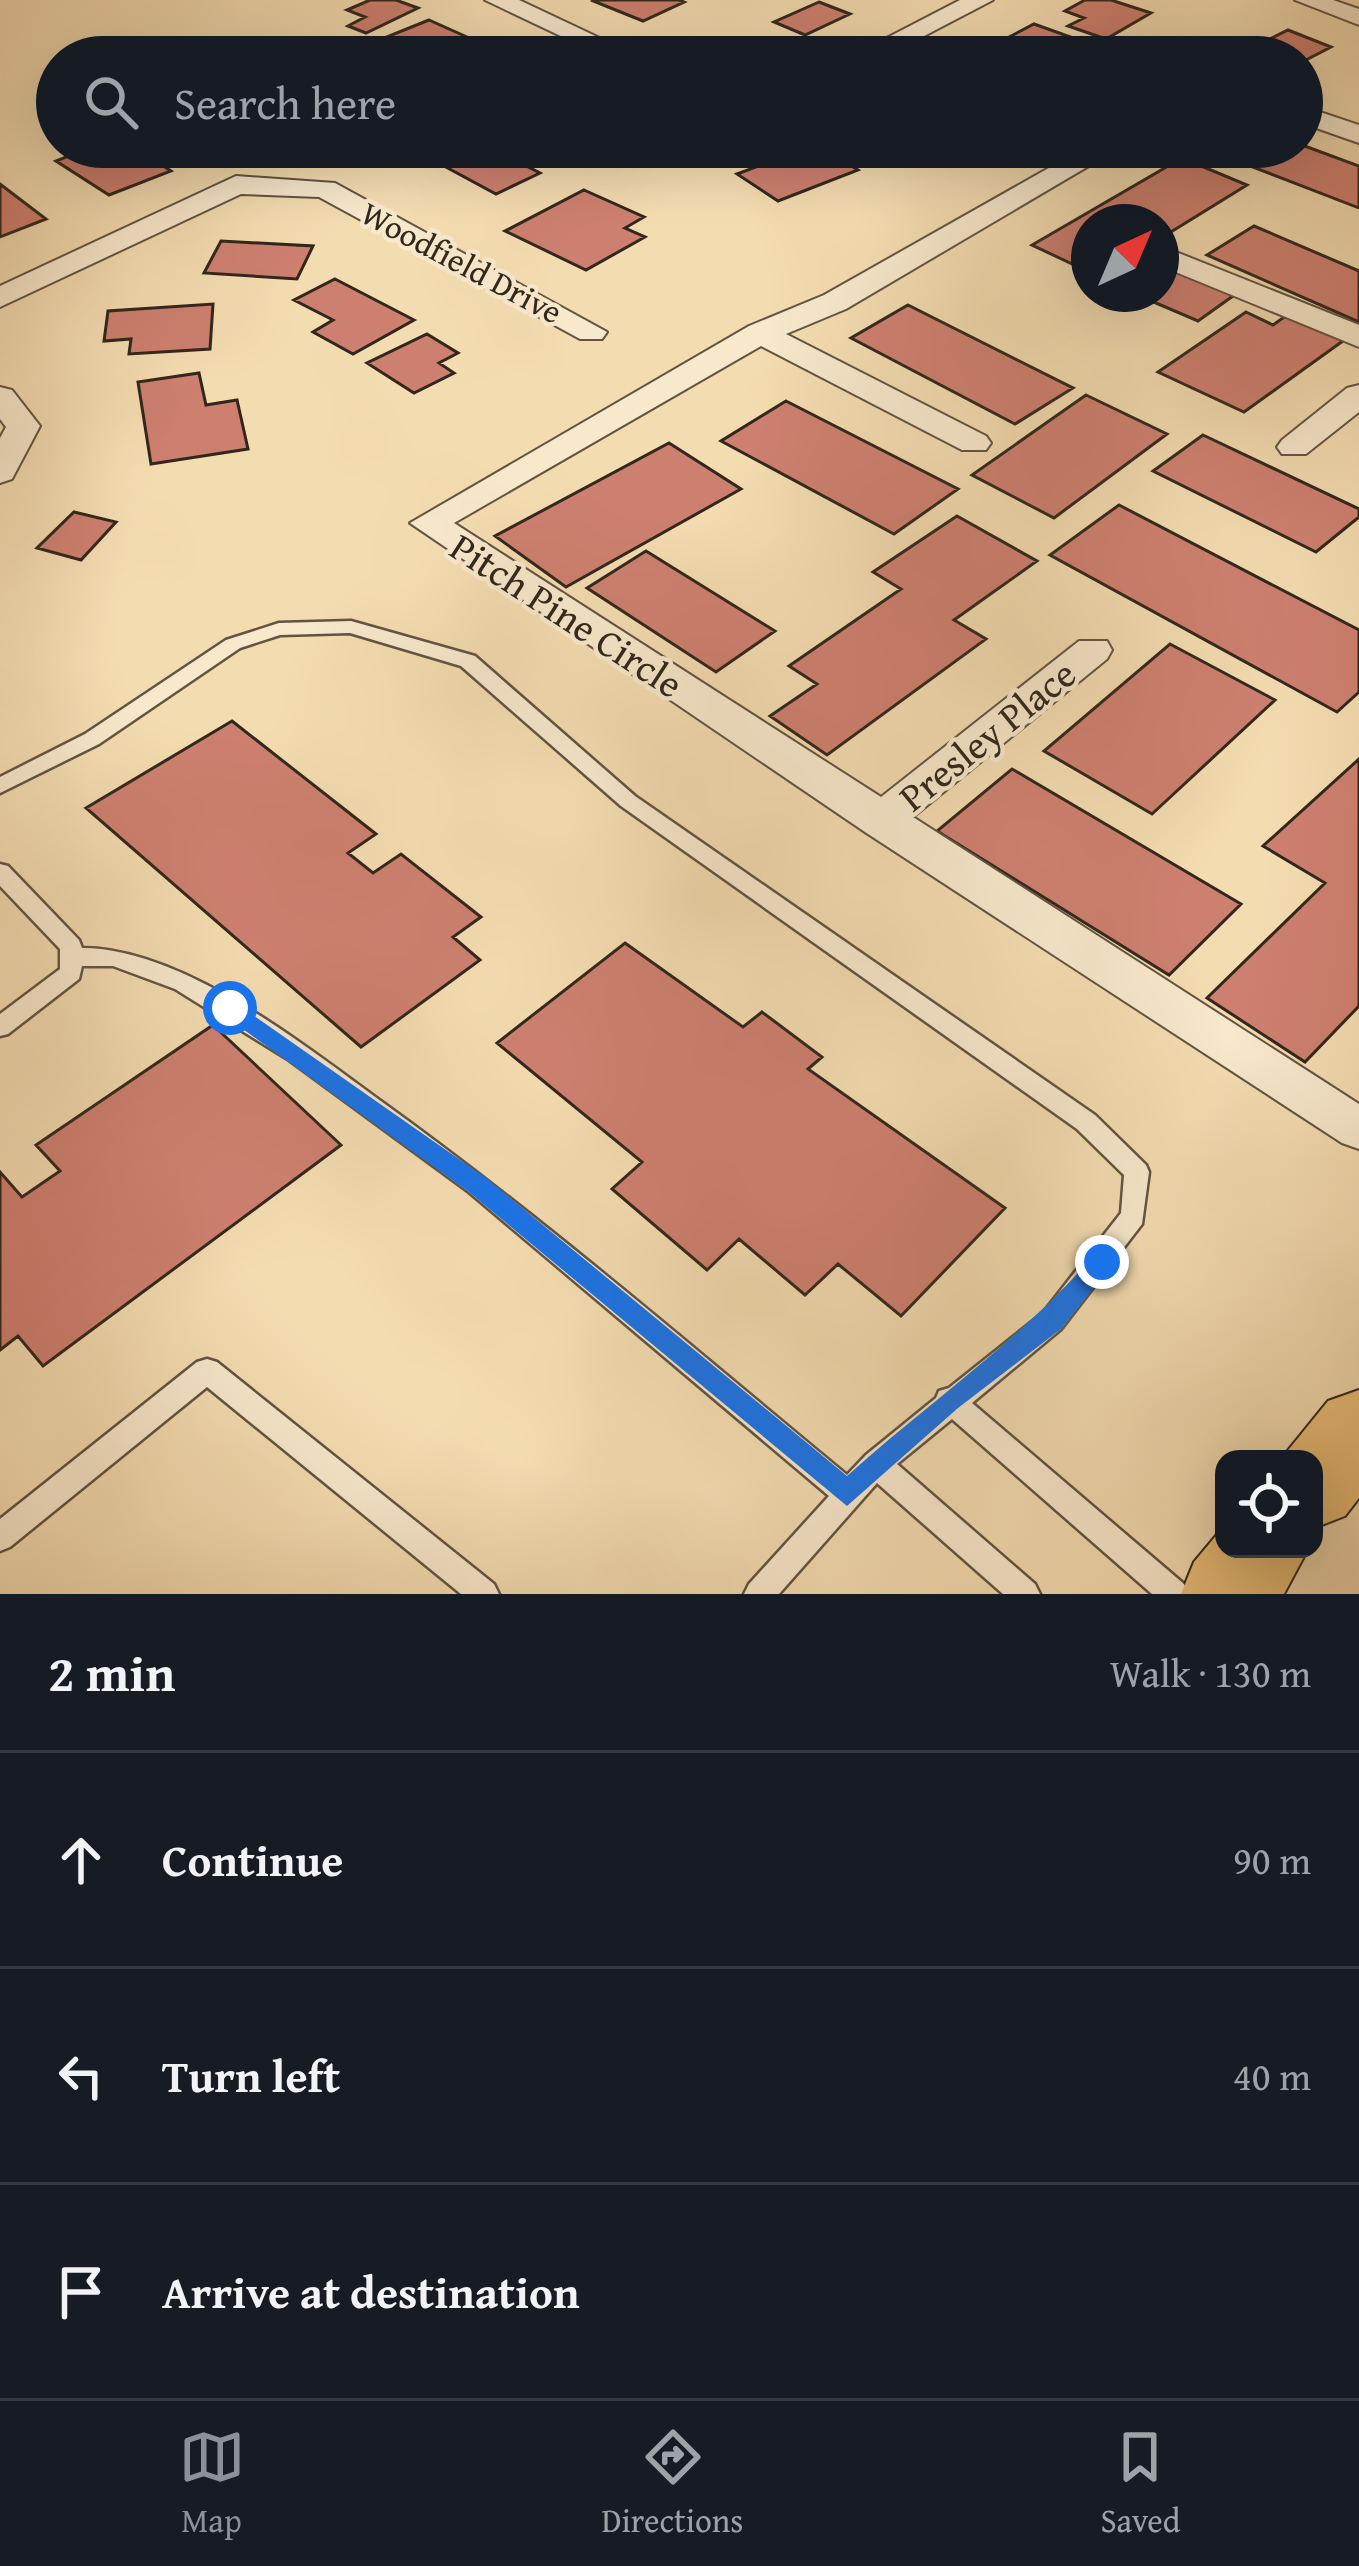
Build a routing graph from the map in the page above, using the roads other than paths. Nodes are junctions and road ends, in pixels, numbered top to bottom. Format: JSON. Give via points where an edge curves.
{"nodes":[{"id":1,"x":498,"y":0,"type":"edge"},
{"id":2,"x":980,"y":0,"type":"edge"},
{"id":3,"x":1307,"y":0,"type":"edge"},
{"id":4,"x":1359,"y":17,"type":"edge"},
{"id":5,"x":579,"y":36,"type":"edge"},
{"id":6,"x":906,"y":36,"type":"edge"},
{"id":7,"x":1323,"y":122,"type":"edge"},
{"id":8,"x":1359,"y":135,"type":"edge"},
{"id":9,"x":1070,"y":168,"type":"edge"},
{"id":10,"x":1179,"y":263,"type":"edge"},
{"id":11,"x":0,"y":298,"type":"edge"},
{"id":12,"x":591,"y":332,"type":"dead end"},
{"id":13,"x":760,"y":333,"type":"junction"},
{"id":14,"x":1359,"y":338,"type":"edge"},
{"id":15,"x":1359,"y":395,"type":"edge"},
{"id":16,"x":0,"y":397,"type":"edge"},
{"id":17,"x":974,"y":442,"type":"dead end"},
{"id":18,"x":1294,"y":447,"type":"dead end"},
{"id":19,"x":0,"y":472,"type":"edge"},
{"id":20,"x":1093,"y":650,"type":"dead end"},
{"id":21,"x":0,"y":786,"type":"edge"},
{"id":22,"x":880,"y":821,"type":"junction"},
{"id":23,"x":0,"y":872,"type":"edge"},
{"id":24,"x":70,"y":957,"type":"junction"},
{"id":25,"x":0,"y":1027,"type":"edge"},
{"id":26,"x":1359,"y":1129,"type":"edge"},
{"id":27,"x":949,"y":1400,"type":"junction"},
{"id":28,"x":1359,"y":1430,"type":"edge"},
{"id":29,"x":876,"y":1464,"type":"junction"},
{"id":30,"x":1323,"y":1475,"type":"edge"},
{"id":31,"x":847,"y":1493,"type":"junction"},
{"id":32,"x":0,"y":1537,"type":"edge"},
{"id":33,"x":1256,"y":1558,"type":"edge"},
{"id":34,"x":484,"y":1594,"type":"edge"},
{"id":35,"x":759,"y":1594,"type":"edge"},
{"id":36,"x":1025,"y":1594,"type":"edge"},
{"id":37,"x":1174,"y":1594,"type":"edge"},
{"id":38,"x":1227,"y":1594,"type":"edge"}],
"edges":[{"from":1,"to":5,"type":"street"},
{"from":2,"to":6,"type":"street"},
{"from":3,"to":4,"type":"street"},
{"from":7,"to":8,"type":"street"},
{"from":9,"to":13,"type":"street","name":"Pitch Pine Circle","via":[[836,302]]},
{"from":10,"to":14,"type":"street"},
{"from":11,"to":12,"type":"street","name":"Woodfield Drive","via":[[236,185],[325,189]]},
{"from":13,"to":17,"type":"street"},
{"from":13,"to":22,"type":"street","name":"Pitch Pine Circle","via":[[428,523]]},
{"from":15,"to":18,"type":"street"},
{"from":16,"to":19,"type":"street","via":[[23,426]]},
{"from":20,"to":22,"type":"street","name":"Presley Place"},
{"from":21,"to":27,"type":"lane","via":[[92,739],[233,644],[280,628],[352,627],[468,661],[628,801],[1086,1122],[1137,1172],[1133,1216],[1102,1262],[1052,1321]]},
{"from":22,"to":26,"type":"street","name":"Pitch Pine Circle"},
{"from":23,"to":24,"type":"lane","via":[[70,946]]},
{"from":24,"to":25,"type":"lane","via":[[71,973]]},
{"from":24,"to":31,"type":"lane","via":[[114,957],[183,982],[297,1053],[478,1185]]},
{"from":27,"to":29,"type":"lane"},
{"from":27,"to":37,"type":"lane"},
{"from":28,"to":30,"type":"main road"},
{"from":29,"to":31,"type":"lane"},
{"from":29,"to":36,"type":"lane"},
{"from":31,"to":35,"type":"lane"},
{"from":32,"to":34,"type":"lane","via":[[207,1371]]},
{"from":33,"to":38,"type":"main road"}]}
